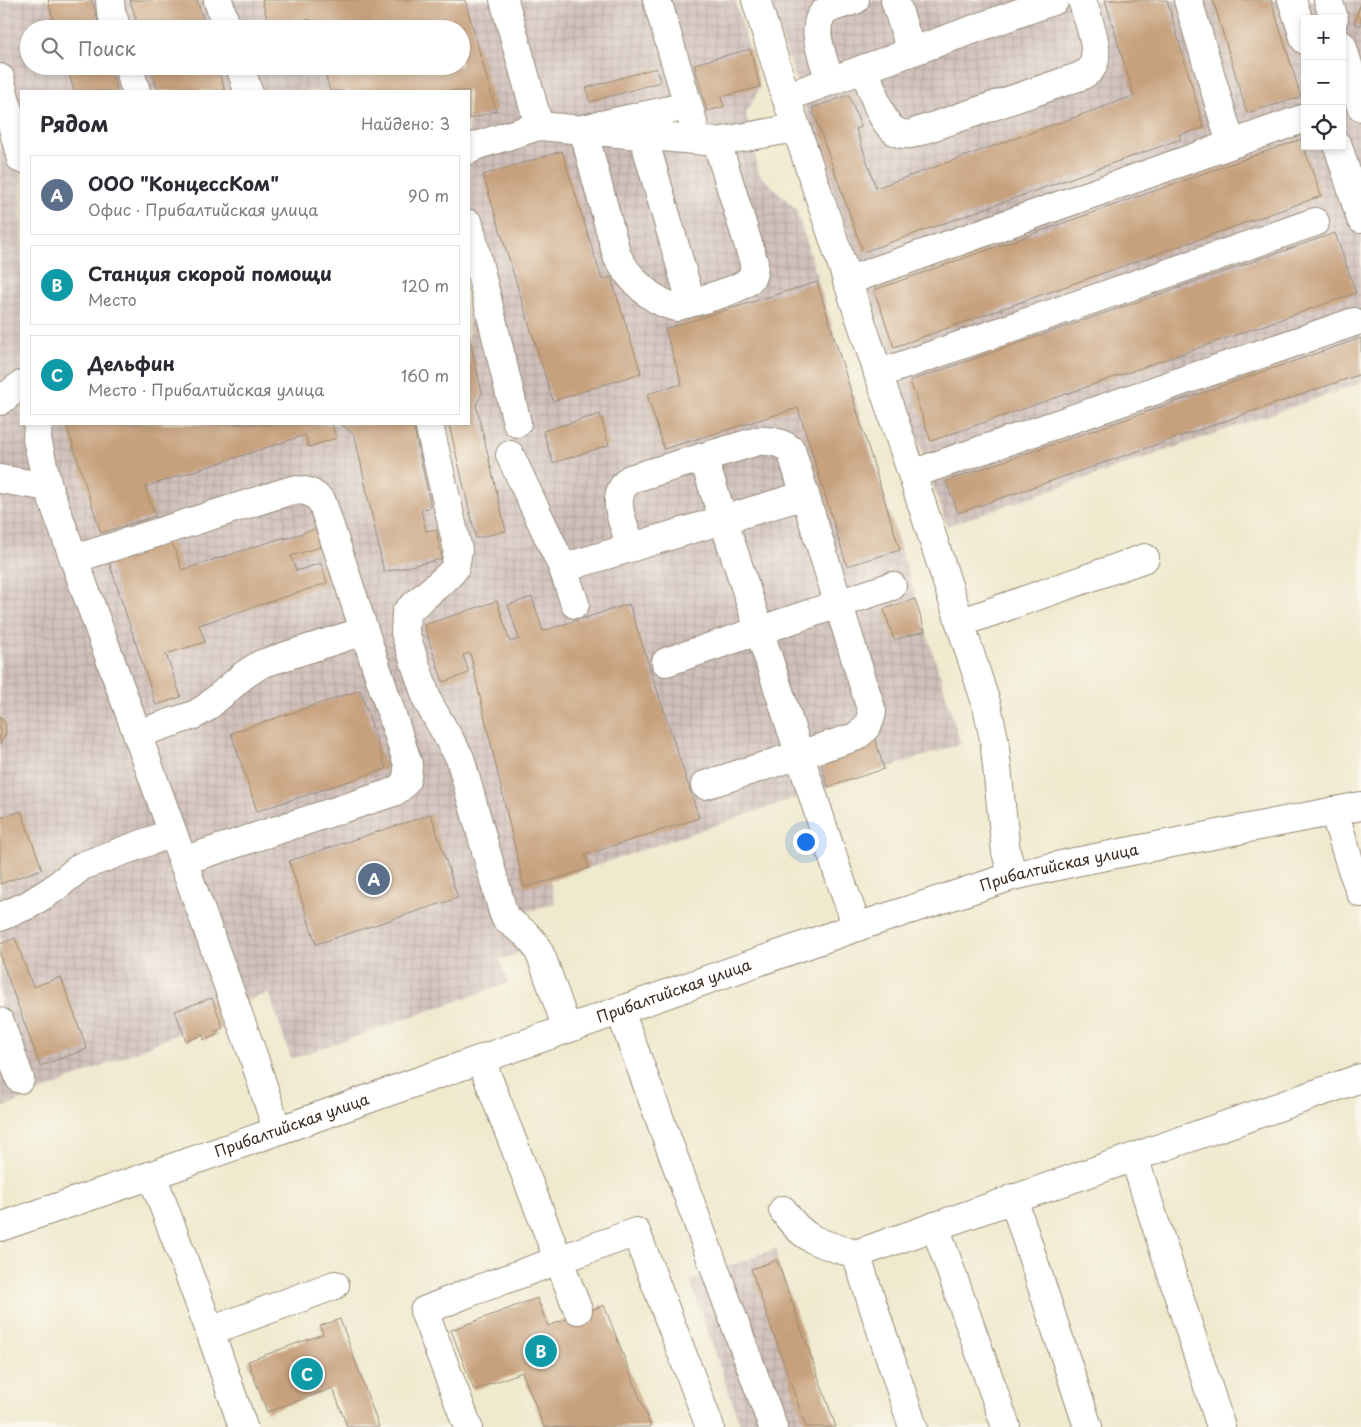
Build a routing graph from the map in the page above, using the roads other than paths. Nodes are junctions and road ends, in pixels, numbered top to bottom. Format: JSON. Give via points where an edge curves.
{"nodes":[{"id":1,"x":110,"y":0,"type":"edge"},
{"id":2,"x":218,"y":0,"type":"edge"},
{"id":3,"x":504,"y":0,"type":"edge"},
{"id":4,"x":657,"y":0,"type":"edge"},
{"id":5,"x":756,"y":0,"type":"edge"},
{"id":6,"x":855,"y":0,"type":"edge"},
{"id":7,"x":895,"y":0,"type":"edge"},
{"id":8,"x":1055,"y":0,"type":"edge"},
{"id":9,"x":1082,"y":0,"type":"edge"},
{"id":10,"x":1188,"y":0,"type":"edge"},
{"id":11,"x":1292,"y":0,"type":"edge"},
{"id":12,"x":114,"y":20,"type":"edge"},
{"id":13,"x":224,"y":20,"type":"edge"},
{"id":14,"x":1301,"y":28,"type":"edge"},
{"id":15,"x":911,"y":52,"type":"junction"},
{"id":16,"x":1346,"y":58,"type":"edge"},
{"id":17,"x":865,"y":68,"type":"junction"},
{"id":18,"x":131,"y":75,"type":"edge"},
{"id":19,"x":243,"y":75,"type":"edge"},
{"id":20,"x":0,"y":78,"type":"edge"},
{"id":21,"x":830,"y":81,"type":"junction"},
{"id":22,"x":136,"y":90,"type":"edge"},
{"id":23,"x":248,"y":90,"type":"edge"},
{"id":24,"x":786,"y":97,"type":"junction"},
{"id":25,"x":688,"y":106,"type":"junction"},
{"id":26,"x":1361,"y":107,"type":"edge"},
{"id":27,"x":1301,"y":119,"type":"edge"},
{"id":28,"x":539,"y":126,"type":"junction"},
{"id":29,"x":796,"y":128,"type":"junction"},
{"id":30,"x":583,"y":130,"type":"junction"},
{"id":31,"x":643,"y":135,"type":"junction"},
{"id":32,"x":708,"y":141,"type":"junction"},
{"id":33,"x":1231,"y":144,"type":"junction"},
{"id":34,"x":470,"y":149,"type":"edge"},
{"id":35,"x":1339,"y":150,"type":"edge"},
{"id":36,"x":20,"y":155,"type":"edge"},
{"id":37,"x":1361,"y":219,"type":"edge"},
{"id":38,"x":1315,"y":222,"type":"dead end"},
{"id":39,"x":470,"y":228,"type":"edge"},
{"id":40,"x":847,"y":281,"type":"junction"},
{"id":41,"x":691,"y":302,"type":"junction"},
{"id":42,"x":1354,"y":322,"type":"dead end"},
{"id":43,"x":878,"y":374,"type":"junction"},
{"id":44,"x":20,"y":386,"type":"edge"},
{"id":45,"x":0,"y":400,"type":"edge"},
{"id":46,"x":517,"y":423,"type":"dead end"},
{"id":47,"x":38,"y":425,"type":"edge"},
{"id":48,"x":429,"y":425,"type":"edge"},
{"id":49,"x":510,"y":455,"type":"dead end"},
{"id":50,"x":702,"y":457,"type":"junction"},
{"id":51,"x":912,"y":474,"type":"junction"},
{"id":52,"x":0,"y":479,"type":"edge"},
{"id":53,"x":48,"y":487,"type":"junction"},
{"id":54,"x":805,"y":495,"type":"junction"},
{"id":55,"x":723,"y":519,"type":"junction"},
{"id":56,"x":632,"y":547,"type":"junction"},
{"id":57,"x":1145,"y":558,"type":"dead end"},
{"id":58,"x":74,"y":559,"type":"junction"},
{"id":59,"x":563,"y":568,"type":"junction"},
{"id":60,"x":892,"y":586,"type":"dead end"},
{"id":61,"x":574,"y":604,"type":"dead end"},
{"id":62,"x":839,"y":604,"type":"junction"},
{"id":63,"x":960,"y":623,"type":"junction"},
{"id":64,"x":364,"y":631,"type":"junction"},
{"id":65,"x":759,"y":631,"type":"junction"},
{"id":66,"x":666,"y":662,"type":"dead end"},
{"id":67,"x":137,"y":734,"type":"junction"},
{"id":68,"x":799,"y":755,"type":"junction"},
{"id":69,"x":705,"y":785,"type":"dead end"},
{"id":70,"x":1361,"y":806,"type":"edge"},
{"id":71,"x":1334,"y":811,"type":"junction"},
{"id":72,"x":172,"y":833,"type":"junction"},
{"id":73,"x":182,"y":861,"type":"junction"},
{"id":74,"x":1013,"y":876,"type":"junction"},
{"id":75,"x":1361,"y":894,"type":"edge"},
{"id":76,"x":0,"y":917,"type":"edge"},
{"id":77,"x":857,"y":927,"type":"junction"},
{"id":78,"x":620,"y":1011,"type":"junction"},
{"id":79,"x":0,"y":1022,"type":"edge"},
{"id":80,"x":568,"y":1029,"type":"junction"},
{"id":81,"x":481,"y":1060,"type":"junction"},
{"id":82,"x":1361,"y":1078,"type":"edge"},
{"id":83,"x":20,"y":1079,"type":"dead end"},
{"id":84,"x":277,"y":1130,"type":"junction"},
{"id":85,"x":1134,"y":1157,"type":"junction"},
{"id":86,"x":152,"y":1175,"type":"junction"},
{"id":87,"x":1013,"y":1198,"type":"junction"},
{"id":88,"x":783,"y":1210,"type":"dead end"},
{"id":89,"x":935,"y":1226,"type":"junction"},
{"id":90,"x":0,"y":1227,"type":"edge"},
{"id":91,"x":856,"y":1254,"type":"junction"},
{"id":92,"x":559,"y":1260,"type":"junction"},
{"id":93,"x":335,"y":1285,"type":"dead end"},
{"id":94,"x":578,"y":1310,"type":"dead end"},
{"id":95,"x":210,"y":1331,"type":"junction"},
{"id":96,"x":243,"y":1427,"type":"edge"},
{"id":97,"x":468,"y":1427,"type":"edge"},
{"id":98,"x":710,"y":1427,"type":"edge"},
{"id":99,"x":773,"y":1427,"type":"edge"},
{"id":100,"x":913,"y":1427,"type":"edge"},
{"id":101,"x":1006,"y":1427,"type":"edge"},
{"id":102,"x":1088,"y":1427,"type":"edge"},
{"id":103,"x":1221,"y":1427,"type":"edge"}],
"edges":[{"from":1,"to":12,"type":"street"},
{"from":2,"to":13,"type":"street"},
{"from":3,"to":28,"type":"street"},
{"from":4,"to":25,"type":"street"},
{"from":5,"to":24,"type":"street"},
{"from":6,"to":21,"type":"street","via":[[827,9],[817,27]]},
{"from":7,"to":15,"type":"street"},
{"from":8,"to":15,"type":"street"},
{"from":9,"to":17,"type":"street","via":[[1096,48],[1091,70],[1082,76],[911,134],[900,134],[882,116]]},
{"from":10,"to":33,"type":"street"},
{"from":11,"to":14,"type":"street"},
{"from":15,"to":17,"type":"street"},
{"from":16,"to":26,"type":"street"},
{"from":17,"to":21,"type":"street"},
{"from":18,"to":22,"type":"street"},
{"from":19,"to":23,"type":"street"},
{"from":20,"to":36,"type":"street"},
{"from":21,"to":24,"type":"street"},
{"from":24,"to":29,"type":"street"},
{"from":25,"to":30,"type":"street"},
{"from":25,"to":32,"type":"street"},
{"from":27,"to":33,"type":"street"},
{"from":28,"to":30,"type":"street"},
{"from":28,"to":34,"type":"street"},
{"from":29,"to":32,"type":"street"},
{"from":29,"to":40,"type":"street"},
{"from":30,"to":31,"type":"street"},
{"from":30,"to":41,"type":"street","via":[[617,256],[624,268],[659,302],[675,307]]},
{"from":31,"to":32,"type":"street"},
{"from":31,"to":41,"type":"street"},
{"from":32,"to":41,"type":"street","via":[[754,263],[753,276],[735,289]]},
{"from":33,"to":40,"type":"street"},
{"from":35,"to":37,"type":"street"},
{"from":38,"to":43,"type":"street"},
{"from":39,"to":46,"type":"street"},
{"from":40,"to":43,"type":"street"},
{"from":42,"to":51,"type":"street"},
{"from":43,"to":51,"type":"street"},
{"from":44,"to":45,"type":"street"},
{"from":47,"to":53,"type":"street"},
{"from":48,"to":80,"type":"street","via":[[458,558],[448,576],[406,613],[404,633],[428,702],[460,758],[503,912],[506,919],[535,944]]},
{"from":49,"to":59,"type":"street"},
{"from":50,"to":54,"type":"street","via":[[758,441],[783,444],[791,450]]},
{"from":50,"to":55,"type":"street"},
{"from":50,"to":56,"type":"street","via":[[630,479],[622,486],[618,497],[619,510]]},
{"from":51,"to":63,"type":"street"},
{"from":52,"to":53,"type":"street"},
{"from":53,"to":58,"type":"street"},
{"from":54,"to":55,"type":"street"},
{"from":54,"to":62,"type":"street"},
{"from":55,"to":56,"type":"street"},
{"from":55,"to":65,"type":"street"},
{"from":56,"to":59,"type":"street"},
{"from":57,"to":63,"type":"street"},
{"from":58,"to":64,"type":"street","via":[[292,490],[306,490],[322,502]]},
{"from":58,"to":67,"type":"street"},
{"from":59,"to":61,"type":"street"},
{"from":60,"to":62,"type":"street"},
{"from":62,"to":65,"type":"street"},
{"from":62,"to":68,"type":"street","via":[[872,712],[870,723],[855,737]]},
{"from":63,"to":74,"type":"street","via":[[987,706],[994,739],[1006,852]]},
{"from":64,"to":67,"type":"street","via":[[261,664],[194,715]]},
{"from":64,"to":73,"type":"street","via":[[408,764],[404,786]]},
{"from":65,"to":66,"type":"street"},
{"from":65,"to":68,"type":"street"},
{"from":67,"to":72,"type":"street"},
{"from":68,"to":69,"type":"street"},
{"from":68,"to":77,"type":"street"},
{"from":70,"to":71,"type":"street","name":"Прибалтийская улица"},
{"from":71,"to":74,"type":"street","name":"Прибалтийская улица"},
{"from":71,"to":75,"type":"street"},
{"from":72,"to":73,"type":"street"},
{"from":72,"to":76,"type":"street","via":[[82,866],[28,905]]},
{"from":73,"to":84,"type":"street"},
{"from":74,"to":77,"type":"street","name":"Прибалтийская улица"},
{"from":77,"to":78,"type":"street","name":"Прибалтийская улица"},
{"from":78,"to":80,"type":"street","name":"Прибалтийская улица"},
{"from":78,"to":99,"type":"street"},
{"from":79,"to":83,"type":"street"},
{"from":80,"to":81,"type":"street","name":"Прибалтийская улица"},
{"from":81,"to":84,"type":"street","name":"Прибалтийская улица"},
{"from":81,"to":92,"type":"street"},
{"from":82,"to":85,"type":"street"},
{"from":84,"to":86,"type":"street","name":"Прибалтийская улица"},
{"from":85,"to":87,"type":"street"},
{"from":85,"to":103,"type":"street"},
{"from":86,"to":90,"type":"street","name":"Прибалтийская улица"},
{"from":86,"to":95,"type":"street"},
{"from":87,"to":89,"type":"street"},
{"from":87,"to":102,"type":"street"},
{"from":88,"to":91,"type":"street","via":[[792,1225],[805,1236]]},
{"from":89,"to":91,"type":"street"},
{"from":89,"to":101,"type":"street"},
{"from":91,"to":100,"type":"street"},
{"from":92,"to":94,"type":"street"},
{"from":92,"to":97,"type":"street","via":[[424,1311]]},
{"from":92,"to":98,"type":"street","via":[[636,1232]]},
{"from":93,"to":95,"type":"street"},
{"from":95,"to":96,"type":"street"}]}
